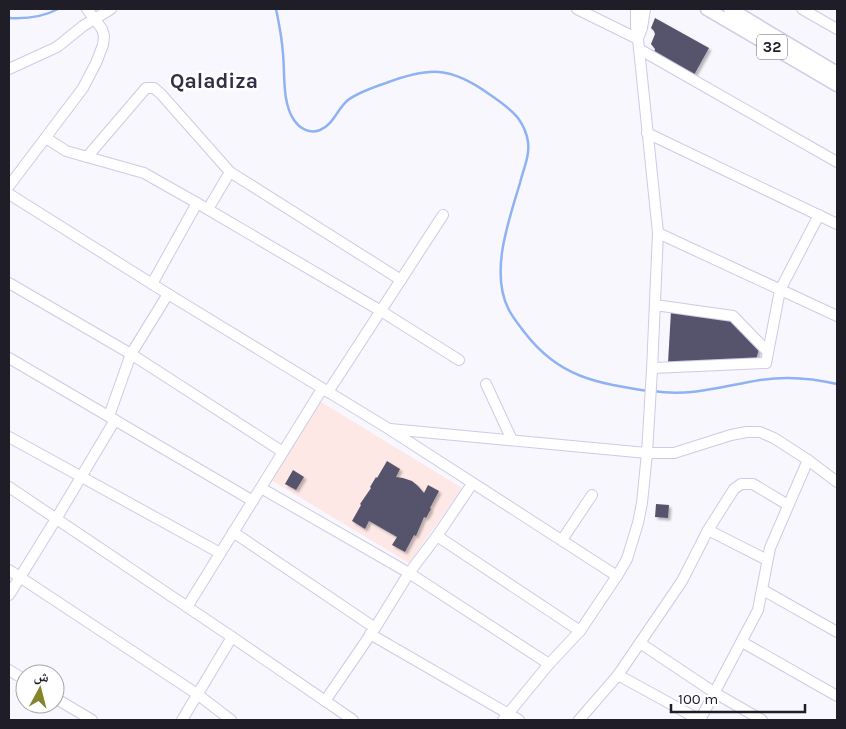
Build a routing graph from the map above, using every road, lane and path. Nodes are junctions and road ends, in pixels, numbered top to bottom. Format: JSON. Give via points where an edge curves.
{"nodes":[{"id":1,"x":87,"y":9,"type":"edge"},
{"id":2,"x":111,"y":9,"type":"edge"},
{"id":3,"x":577,"y":9,"type":"edge"},
{"id":4,"x":636,"y":9,"type":"edge"},
{"id":5,"x":644,"y":9,"type":"edge"},
{"id":6,"x":707,"y":9,"type":"edge"},
{"id":7,"x":730,"y":9,"type":"edge"},
{"id":8,"x":802,"y":9,"type":"edge"},
{"id":9,"x":94,"y":18,"type":"junction"},
{"id":10,"x":837,"y":29,"type":"edge"},
{"id":11,"x":638,"y":44,"type":"junction"},
{"id":12,"x":9,"y":69,"type":"edge"},
{"id":13,"x":837,"y":73,"type":"edge"},
{"id":14,"x":837,"y":85,"type":"edge"},
{"id":15,"x":647,"y":133,"type":"junction"},
{"id":16,"x":46,"y":138,"type":"junction"},
{"id":17,"x":87,"y":157,"type":"junction"},
{"id":18,"x":837,"y":162,"type":"edge"},
{"id":19,"x":230,"y":172,"type":"junction"},
{"id":20,"x":9,"y":186,"type":"edge"},
{"id":21,"x":9,"y":194,"type":"edge"},
{"id":22,"x":197,"y":203,"type":"junction"},
{"id":23,"x":208,"y":209,"type":"junction"},
{"id":24,"x":443,"y":215,"type":"dead end"},
{"id":25,"x":819,"y":215,"type":"junction"},
{"id":26,"x":837,"y":224,"type":"edge"},
{"id":27,"x":658,"y":233,"type":"junction"},
{"id":28,"x":401,"y":280,"type":"junction"},
{"id":29,"x":9,"y":283,"type":"edge"},
{"id":30,"x":152,"y":284,"type":"junction"},
{"id":31,"x":780,"y":290,"type":"junction"},
{"id":32,"x":168,"y":294,"type":"junction"},
{"id":33,"x":655,"y":305,"type":"junction"},
{"id":34,"x":380,"y":312,"type":"junction"},
{"id":35,"x":837,"y":316,"type":"edge"},
{"id":36,"x":768,"y":352,"type":"junction"},
{"id":37,"x":131,"y":354,"type":"junction"},
{"id":38,"x":9,"y":358,"type":"edge"},
{"id":39,"x":459,"y":360,"type":"dead end"},
{"id":40,"x":652,"y":369,"type":"junction"},
{"id":41,"x":486,"y":384,"type":"dead end"},
{"id":42,"x":325,"y":390,"type":"junction"},
{"id":43,"x":112,"y":418,"type":"junction"},
{"id":44,"x":389,"y":429,"type":"junction"},
{"id":45,"x":9,"y":438,"type":"edge"},
{"id":46,"x":512,"y":440,"type":"junction"},
{"id":47,"x":283,"y":452,"type":"junction"},
{"id":48,"x":648,"y":453,"type":"junction"},
{"id":49,"x":808,"y":460,"type":"junction"},
{"id":50,"x":81,"y":478,"type":"junction"},
{"id":51,"x":837,"y":482,"type":"edge"},
{"id":52,"x":472,"y":484,"type":"junction"},
{"id":53,"x":9,"y":487,"type":"edge"},
{"id":54,"x":261,"y":488,"type":"junction"},
{"id":55,"x":592,"y":495,"type":"dead end"},
{"id":56,"x":252,"y":501,"type":"junction"},
{"id":57,"x":788,"y":505,"type":"junction"},
{"id":58,"x":56,"y":519,"type":"junction"},
{"id":59,"x":708,"y":530,"type":"junction"},
{"id":60,"x":233,"y":532,"type":"junction"},
{"id":61,"x":437,"y":536,"type":"junction"},
{"id":62,"x":562,"y":540,"type":"junction"},
{"id":63,"x":220,"y":553,"type":"junction"},
{"id":64,"x":767,"y":560,"type":"junction"},
{"id":65,"x":9,"y":570,"type":"edge"},
{"id":66,"x":409,"y":572,"type":"junction"},
{"id":67,"x":618,"y":576,"type":"junction"},
{"id":68,"x":19,"y":577,"type":"junction"},
{"id":69,"x":763,"y":590,"type":"junction"},
{"id":70,"x":9,"y":594,"type":"edge"},
{"id":71,"x":186,"y":607,"type":"junction"},
{"id":72,"x":580,"y":630,"type":"junction"},
{"id":73,"x":372,"y":631,"type":"junction"},
{"id":74,"x":837,"y":632,"type":"edge"},
{"id":75,"x":232,"y":637,"type":"junction"},
{"id":76,"x":742,"y":642,"type":"junction"},
{"id":77,"x":640,"y":643,"type":"junction"},
{"id":78,"x":549,"y":664,"type":"junction"},
{"id":79,"x":618,"y":675,"type":"junction"},
{"id":80,"x":715,"y":693,"type":"junction"},
{"id":81,"x":198,"y":694,"type":"junction"},
{"id":82,"x":837,"y":696,"type":"edge"},
{"id":83,"x":325,"y":701,"type":"junction"},
{"id":84,"x":65,"y":704,"type":"edge"},
{"id":85,"x":505,"y":717,"type":"edge"},
{"id":86,"x":92,"y":720,"type":"edge"},
{"id":87,"x":182,"y":720,"type":"edge"},
{"id":88,"x":231,"y":720,"type":"edge"},
{"id":89,"x":353,"y":720,"type":"edge"},
{"id":90,"x":518,"y":720,"type":"edge"},
{"id":91,"x":579,"y":720,"type":"edge"},
{"id":92,"x":700,"y":720,"type":"edge"},
{"id":93,"x":762,"y":720,"type":"edge"}],
"edges":[{"from":1,"to":9,"type":"street"},
{"from":2,"to":9,"type":"street"},
{"from":3,"to":11,"type":"street"},
{"from":4,"to":11,"type":"street"},
{"from":5,"to":11,"type":"street"},
{"from":6,"to":14,"type":"main road","number":"32"},
{"from":7,"to":13,"type":"main road","number":"32"},
{"from":8,"to":10,"type":"street"},
{"from":9,"to":12,"type":"street","via":[[57,47]]},
{"from":9,"to":16,"type":"street","via":[[104,36],[92,72]]},
{"from":11,"to":15,"type":"street"},
{"from":11,"to":18,"type":"street"},
{"from":15,"to":25,"type":"street"},
{"from":15,"to":27,"type":"street"},
{"from":16,"to":17,"type":"street","via":[[66,151]]},
{"from":16,"to":20,"type":"street"},
{"from":17,"to":19,"type":"street","via":[[146,88],[154,88]]},
{"from":17,"to":22,"type":"street","via":[[144,173]]},
{"from":19,"to":23,"type":"street"},
{"from":19,"to":28,"type":"street"},
{"from":21,"to":30,"type":"street"},
{"from":22,"to":23,"type":"street"},
{"from":22,"to":30,"type":"street"},
{"from":23,"to":34,"type":"street"},
{"from":24,"to":28,"type":"street"},
{"from":25,"to":26,"type":"street"},
{"from":25,"to":31,"type":"street"},
{"from":27,"to":31,"type":"street"},
{"from":27,"to":33,"type":"street"},
{"from":28,"to":34,"type":"street"},
{"from":29,"to":37,"type":"street"},
{"from":30,"to":32,"type":"street"},
{"from":31,"to":35,"type":"street"},
{"from":31,"to":36,"type":"street"},
{"from":32,"to":37,"type":"street"},
{"from":32,"to":42,"type":"street"},
{"from":33,"to":36,"type":"street","via":[[733,316]]},
{"from":33,"to":40,"type":"street"},
{"from":34,"to":39,"type":"street"},
{"from":34,"to":42,"type":"street"},
{"from":36,"to":40,"type":"street","via":[[766,363]]},
{"from":37,"to":43,"type":"street"},
{"from":37,"to":47,"type":"street"},
{"from":38,"to":43,"type":"street"},
{"from":40,"to":48,"type":"street"},
{"from":41,"to":46,"type":"street"},
{"from":42,"to":44,"type":"street"},
{"from":42,"to":47,"type":"street"},
{"from":43,"to":50,"type":"street"},
{"from":43,"to":56,"type":"street"},
{"from":44,"to":46,"type":"street"},
{"from":44,"to":52,"type":"street"},
{"from":45,"to":50,"type":"street"},
{"from":46,"to":48,"type":"street"},
{"from":47,"to":54,"type":"street"},
{"from":48,"to":49,"type":"street","via":[[674,453],[731,435],[754,432],[769,435]]},
{"from":48,"to":67,"type":"street","via":[[638,523]]},
{"from":49,"to":51,"type":"street"},
{"from":49,"to":57,"type":"street"},
{"from":50,"to":58,"type":"street"},
{"from":50,"to":63,"type":"street"},
{"from":52,"to":61,"type":"street"},
{"from":52,"to":62,"type":"street"},
{"from":53,"to":58,"type":"street"},
{"from":54,"to":56,"type":"street"},
{"from":54,"to":66,"type":"street"},
{"from":55,"to":62,"type":"street"},
{"from":56,"to":60,"type":"street"},
{"from":57,"to":59,"type":"street","via":[[753,484],[742,484],[730,494]]},
{"from":57,"to":64,"type":"street"},
{"from":58,"to":68,"type":"street"},
{"from":58,"to":71,"type":"street"},
{"from":59,"to":64,"type":"street"},
{"from":59,"to":77,"type":"street","via":[[682,581]]},
{"from":60,"to":63,"type":"street"},
{"from":60,"to":73,"type":"street"},
{"from":61,"to":66,"type":"street"},
{"from":61,"to":72,"type":"street"},
{"from":62,"to":67,"type":"street"},
{"from":63,"to":71,"type":"street"},
{"from":64,"to":69,"type":"street"},
{"from":65,"to":68,"type":"street"},
{"from":66,"to":73,"type":"street"},
{"from":66,"to":78,"type":"street"},
{"from":67,"to":72,"type":"street"},
{"from":68,"to":70,"type":"street"},
{"from":68,"to":81,"type":"street"},
{"from":69,"to":74,"type":"street"},
{"from":69,"to":76,"type":"street","via":[[758,610]]},
{"from":71,"to":75,"type":"street"},
{"from":72,"to":78,"type":"street"},
{"from":73,"to":83,"type":"street"},
{"from":73,"to":85,"type":"street"},
{"from":75,"to":81,"type":"street"},
{"from":75,"to":83,"type":"street"},
{"from":76,"to":80,"type":"street"},
{"from":76,"to":82,"type":"street"},
{"from":77,"to":79,"type":"street"},
{"from":77,"to":80,"type":"street"},
{"from":78,"to":85,"type":"street"},
{"from":79,"to":91,"type":"street"},
{"from":79,"to":92,"type":"street"},
{"from":80,"to":92,"type":"street"},
{"from":80,"to":93,"type":"street"},
{"from":81,"to":87,"type":"street"},
{"from":81,"to":88,"type":"street"},
{"from":83,"to":89,"type":"street"},
{"from":84,"to":86,"type":"street"},
{"from":85,"to":90,"type":"street"}]}
